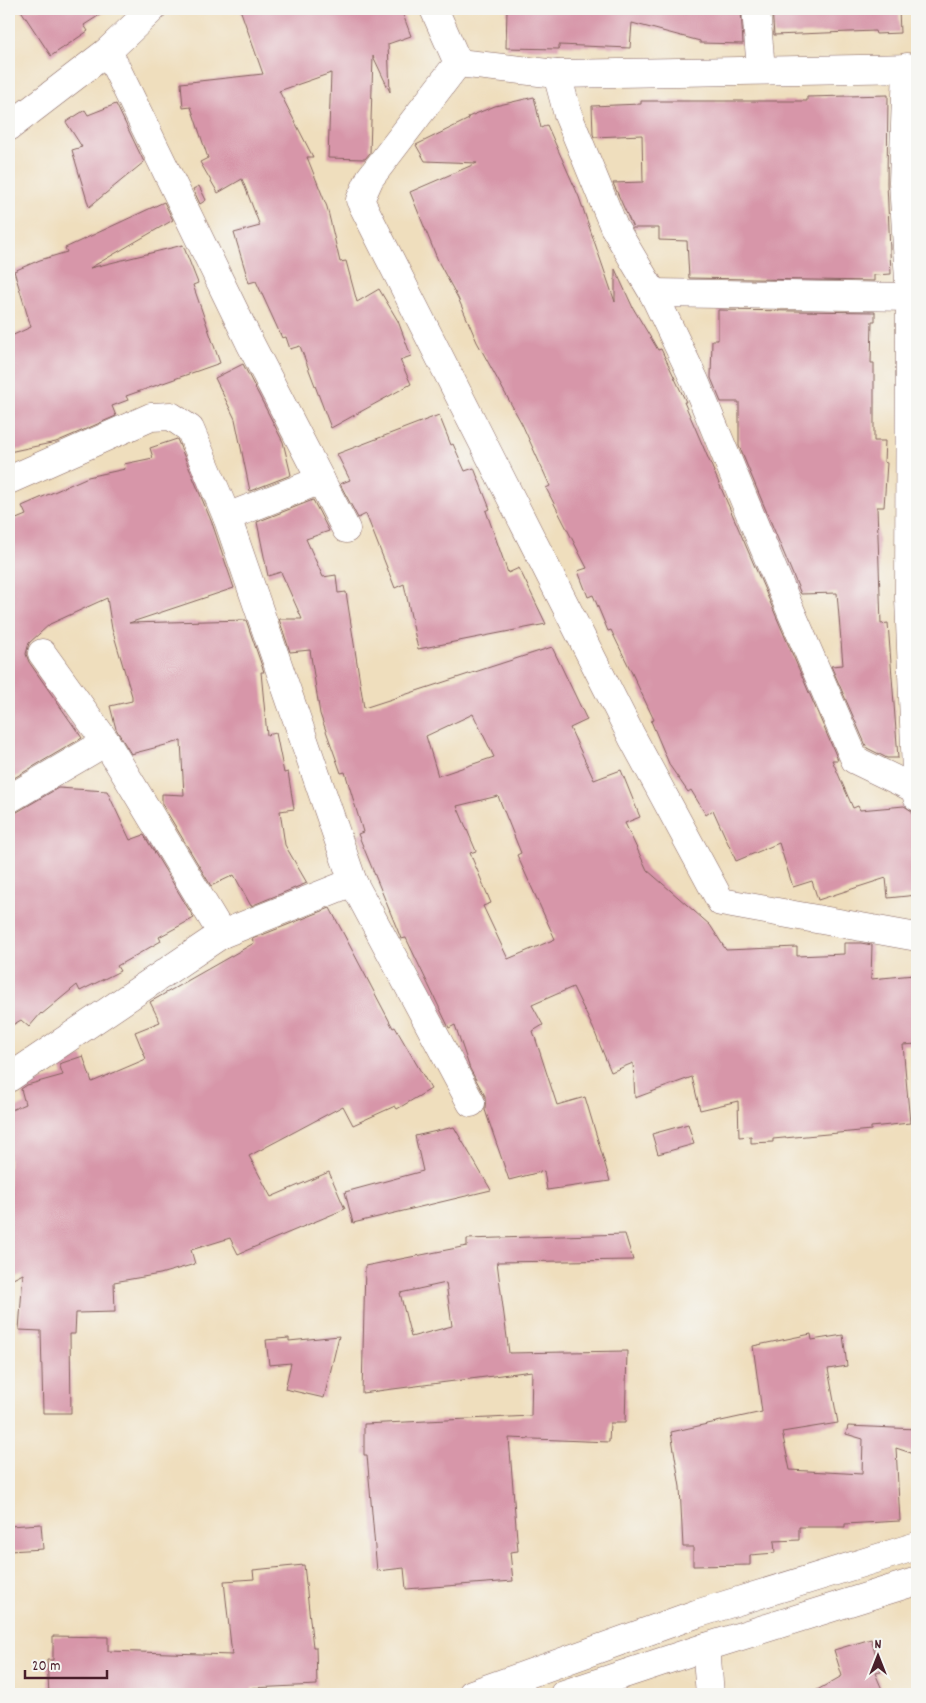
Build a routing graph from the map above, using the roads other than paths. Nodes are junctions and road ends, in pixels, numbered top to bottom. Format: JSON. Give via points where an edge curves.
{"nodes":[{"id":1,"x":152,"y":9,"type":"edge"},
{"id":2,"x":434,"y":9,"type":"edge"},
{"id":3,"x":756,"y":9,"type":"edge"},
{"id":4,"x":108,"y":51,"type":"junction"},
{"id":5,"x":458,"y":63,"type":"junction"},
{"id":6,"x":912,"y":68,"type":"edge"},
{"id":7,"x":760,"y":70,"type":"junction"},
{"id":8,"x":557,"y":74,"type":"junction"},
{"id":9,"x":9,"y":127,"type":"edge"},
{"id":10,"x":653,"y":293,"type":"junction"},
{"id":11,"x":910,"y":297,"type":"junction"},
{"id":12,"x":9,"y":480,"type":"edge"},
{"id":13,"x":321,"y":480,"type":"junction"},
{"id":14,"x":227,"y":517,"type":"junction"},
{"id":15,"x":346,"y":529,"type":"dead end"},
{"id":16,"x":42,"y":653,"type":"dead end"},
{"id":17,"x":106,"y":742,"type":"junction"},
{"id":18,"x":917,"y":790,"type":"edge"},
{"id":19,"x":917,"y":797,"type":"edge"},
{"id":20,"x":9,"y":799,"type":"edge"},
{"id":21,"x":353,"y":882,"type":"junction"},
{"id":22,"x":222,"y":934,"type":"junction"},
{"id":23,"x":917,"y":937,"type":"edge"},
{"id":24,"x":9,"y":1078,"type":"edge"},
{"id":25,"x":471,"y":1103,"type":"dead end"},
{"id":26,"x":917,"y":1546,"type":"edge"},
{"id":27,"x":917,"y":1581,"type":"edge"},
{"id":28,"x":706,"y":1647,"type":"junction"},
{"id":29,"x":472,"y":1694,"type":"edge"},
{"id":30,"x":564,"y":1694,"type":"edge"},
{"id":31,"x":710,"y":1694,"type":"edge"}],
"edges":[{"from":1,"to":4,"type":"street"},
{"from":2,"to":5,"type":"street"},
{"from":3,"to":7,"type":"street"},
{"from":4,"to":9,"type":"street"},
{"from":4,"to":13,"type":"street","via":[[249,341]]},
{"from":5,"to":8,"type":"street"},
{"from":5,"to":23,"type":"street","via":[[370,178],[360,200],[632,738],[721,902]]},
{"from":6,"to":7,"type":"street"},
{"from":6,"to":11,"type":"street","via":[[903,182]]},
{"from":7,"to":8,"type":"street"},
{"from":8,"to":10,"type":"street","via":[[568,115],[614,227]]},
{"from":10,"to":11,"type":"street"},
{"from":10,"to":18,"type":"street","via":[[695,381],[855,760]]},
{"from":11,"to":18,"type":"street","via":[[909,598]]},
{"from":12,"to":14,"type":"street","via":[[151,417],[171,416],[190,429]]},
{"from":13,"to":14,"type":"street"},
{"from":13,"to":15,"type":"street"},
{"from":14,"to":21,"type":"street"},
{"from":16,"to":17,"type":"street"},
{"from":17,"to":20,"type":"street"},
{"from":17,"to":22,"type":"street"},
{"from":18,"to":19,"type":"street"},
{"from":21,"to":22,"type":"street"},
{"from":21,"to":25,"type":"street"},
{"from":22,"to":24,"type":"street"},
{"from":26,"to":29,"type":"street","via":[[696,1614]]},
{"from":27,"to":28,"type":"street"},
{"from":28,"to":30,"type":"street"},
{"from":28,"to":31,"type":"street"}]}
